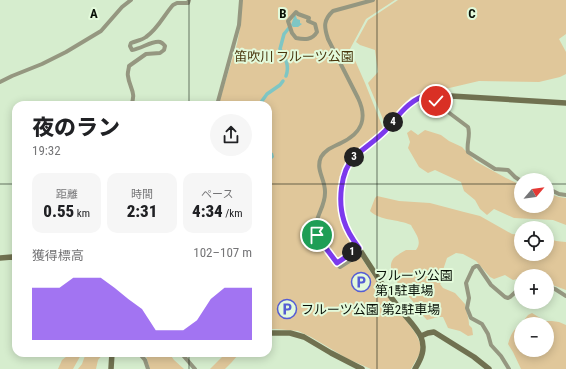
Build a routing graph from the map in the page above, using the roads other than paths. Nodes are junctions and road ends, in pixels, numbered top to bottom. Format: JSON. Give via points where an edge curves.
{"nodes":[{"id":1,"x":130,"y":0,"type":"edge"},
{"id":2,"x":189,"y":0,"type":"edge"},
{"id":3,"x":241,"y":0,"type":"edge"},
{"id":4,"x":373,"y":0,"type":"edge"},
{"id":5,"x":300,"y":39,"type":"joint"},
{"id":6,"x":0,"y":82,"type":"edge"},
{"id":7,"x":447,"y":95,"type":"junction"},
{"id":8,"x":133,"y":101,"type":"edge"},
{"id":9,"x":217,"y":101,"type":"edge"},
{"id":10,"x":566,"y":103,"type":"edge"},
{"id":11,"x":514,"y":176,"type":"edge"},
{"id":12,"x":554,"y":192,"type":"edge"},
{"id":13,"x":566,"y":195,"type":"edge"},
{"id":14,"x":360,"y":250,"type":"junction"},
{"id":15,"x":12,"y":257,"type":"edge"},
{"id":16,"x":0,"y":258,"type":"edge"},
{"id":17,"x":337,"y":263,"type":"junction"},
{"id":18,"x":554,"y":289,"type":"edge"},
{"id":19,"x":514,"y":293,"type":"edge"},
{"id":20,"x":566,"y":296,"type":"edge"},
{"id":21,"x":272,"y":333,"type":"edge"},
{"id":22,"x":421,"y":336,"type":"junction"},
{"id":23,"x":112,"y":357,"type":"edge"},
{"id":24,"x":142,"y":357,"type":"edge"},
{"id":25,"x":184,"y":357,"type":"edge"},
{"id":26,"x":110,"y":369,"type":"edge"},
{"id":27,"x":148,"y":369,"type":"edge"},
{"id":28,"x":195,"y":369,"type":"edge"},
{"id":29,"x":362,"y":369,"type":"edge"},
{"id":30,"x":415,"y":369,"type":"edge"},
{"id":31,"x":489,"y":369,"type":"edge"},
{"id":32,"x":509,"y":369,"type":"edge"}],
"edges":[{"from":1,"to":6,"type":"street","via":[[102,30],[66,52]]},
{"from":2,"to":8,"type":"street","via":[[173,5],[150,34],[131,43],[132,50],[156,42],[161,42],[165,46],[160,53],[146,54],[129,66],[128,76],[134,94]]},
{"from":3,"to":9,"type":"street","via":[[239,26]]},
{"from":4,"to":17,"type":"street","via":[[333,12],[325,23],[328,39],[358,98],[363,116],[355,134],[325,152],[320,162],[325,196],[316,220],[317,235]]},
{"from":5,"to":5,"type":"street","via":[[294,36],[288,23],[296,12],[309,18],[308,21],[315,24],[317,32],[310,38]]},
{"from":7,"to":10,"type":"street"},
{"from":7,"to":11,"type":"street","via":[[436,103],[468,127],[468,152],[495,170],[508,170]]},
{"from":7,"to":14,"type":"street","via":[[420,97],[407,106],[383,133],[354,157],[345,170],[341,207],[347,230]]},
{"from":12,"to":13,"type":"street"},
{"from":14,"to":17,"type":"street"},
{"from":14,"to":17,"type":"street","via":[[340,267]]},
{"from":14,"to":22,"type":"street"},
{"from":15,"to":16,"type":"street"},
{"from":18,"to":20,"type":"street"},
{"from":19,"to":32,"type":"street","via":[[506,297],[491,285],[478,266],[473,268],[466,283],[467,308],[471,318],[482,324],[491,345]]},
{"from":21,"to":29,"type":"street","via":[[290,333],[304,337]]},
{"from":22,"to":30,"type":"street","via":[[423,352]]},
{"from":22,"to":31,"type":"street","via":[[434,332]]},
{"from":23,"to":26,"type":"street"},
{"from":24,"to":27,"type":"street"},
{"from":25,"to":28,"type":"street"}]}
